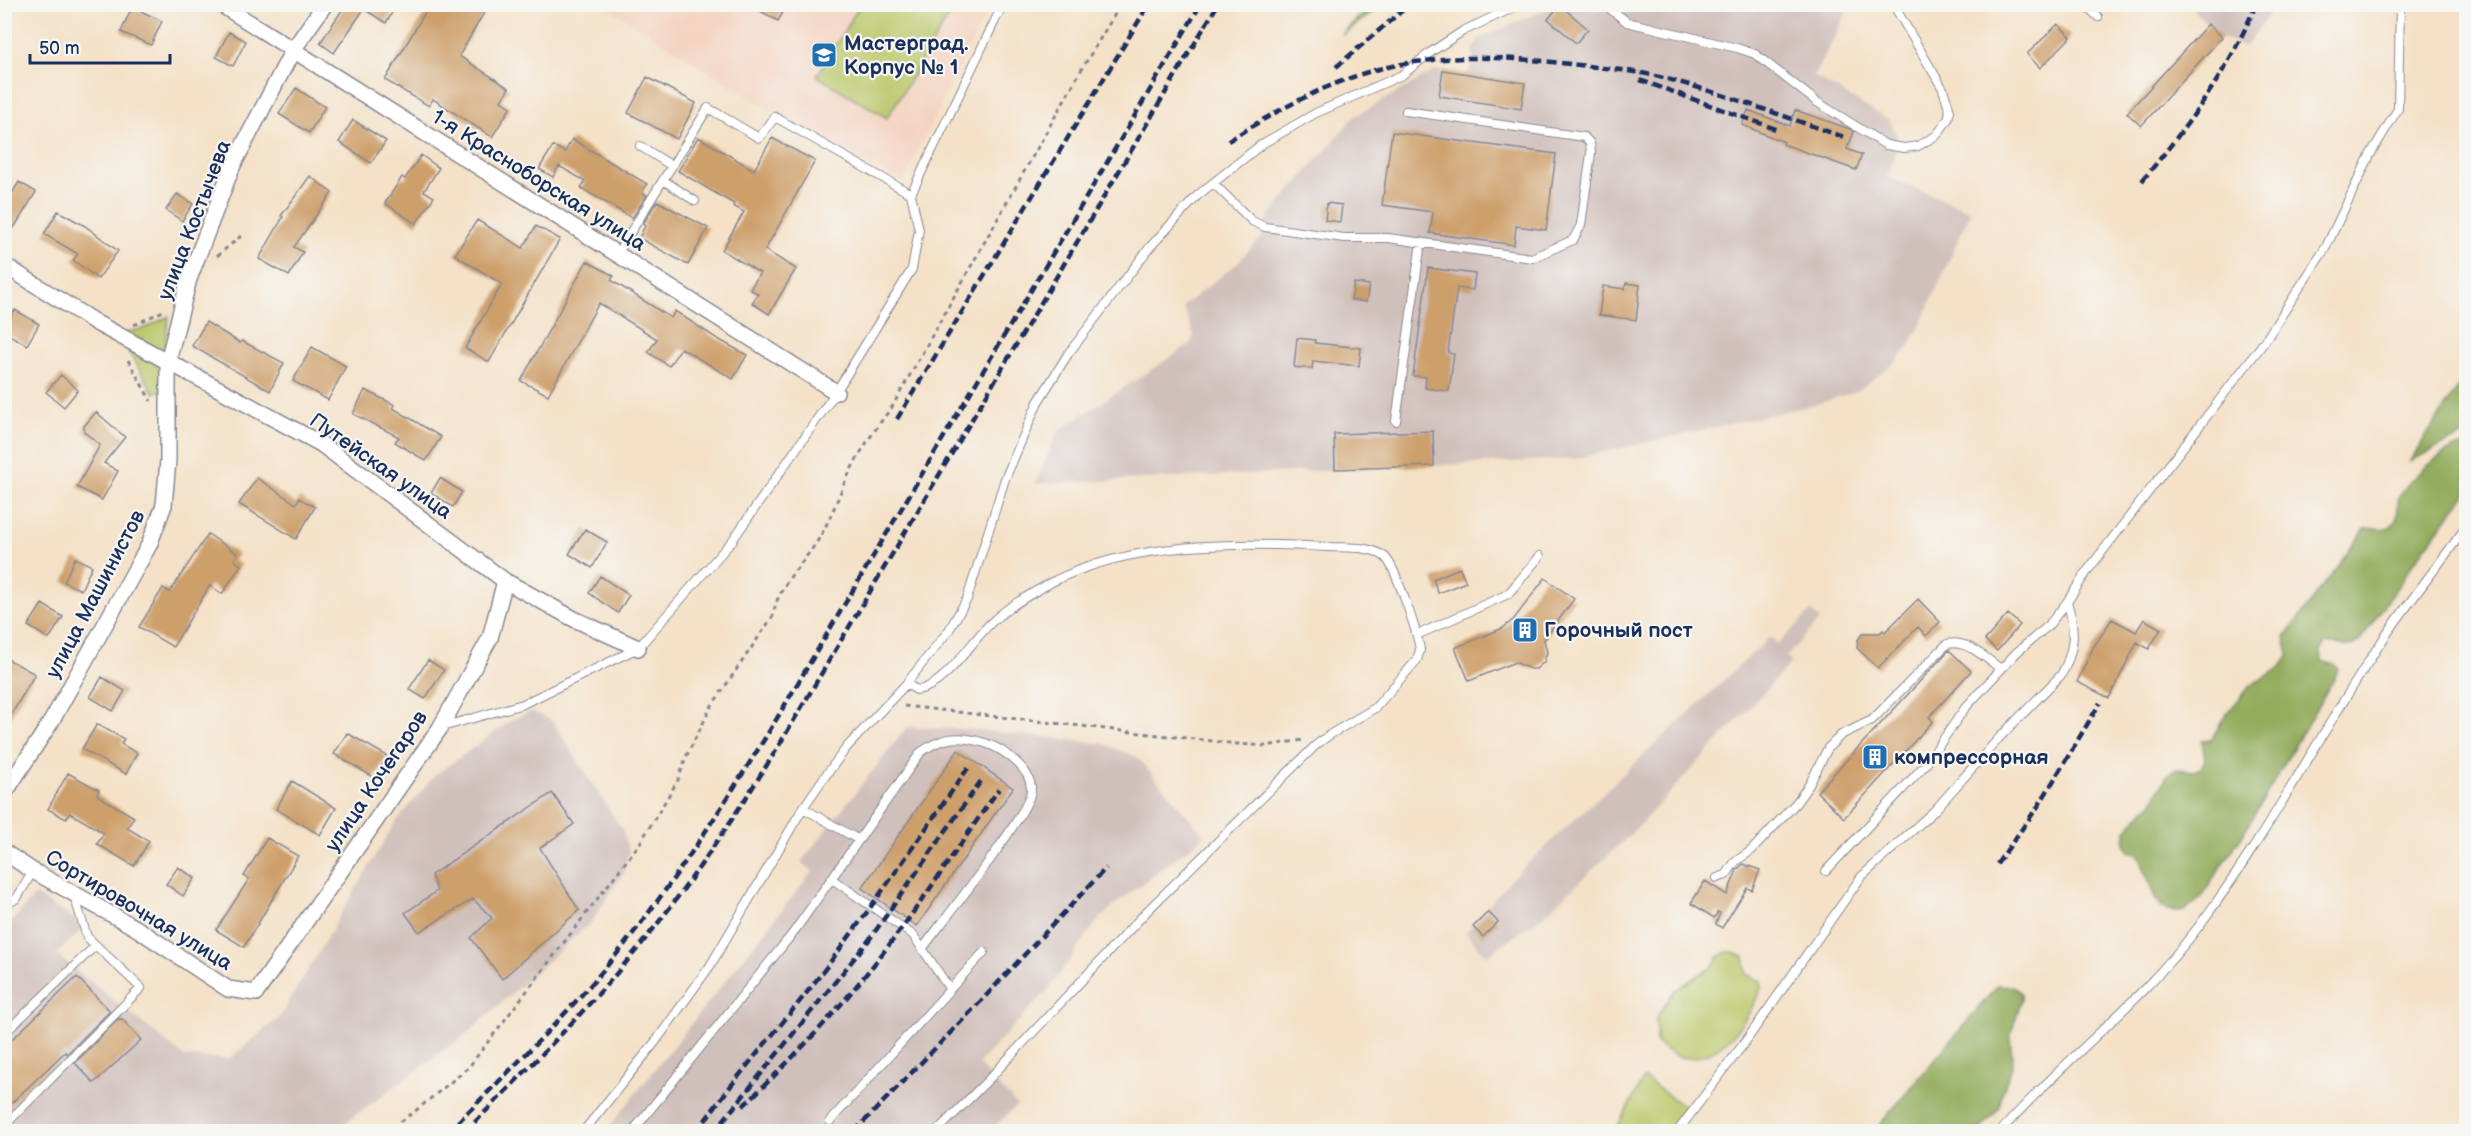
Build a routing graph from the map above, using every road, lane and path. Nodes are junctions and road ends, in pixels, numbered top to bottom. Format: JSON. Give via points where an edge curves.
{"nodes":[{"id":1,"x":220,"y":4,"type":"edge"},
{"id":2,"x":325,"y":4,"type":"edge"},
{"id":3,"x":1003,"y":4,"type":"edge"},
{"id":4,"x":1121,"y":4,"type":"edge"},
{"id":5,"x":1521,"y":4,"type":"edge"},
{"id":6,"x":1604,"y":4,"type":"edge"},
{"id":7,"x":2085,"y":4,"type":"edge"},
{"id":8,"x":2400,"y":4,"type":"edge"},
{"id":9,"x":1895,"y":6,"type":"edge"},
{"id":10,"x":2098,"y":17,"type":"dead end"},
{"id":11,"x":293,"y":50,"type":"junction"},
{"id":12,"x":1406,"y":111,"type":"dead end"},
{"id":13,"x":639,"y":146,"type":"dead end"},
{"id":14,"x":672,"y":166,"type":"junction"},
{"id":15,"x":663,"y":180,"type":"junction"},
{"id":16,"x":1213,"y":183,"type":"junction"},
{"id":17,"x":911,"y":194,"type":"junction"},
{"id":18,"x":695,"y":201,"type":"dead end"},
{"id":19,"x":1420,"y":242,"type":"junction"},
{"id":20,"x":617,"y":254,"type":"junction"},
{"id":21,"x":4,"y":265,"type":"edge"},
{"id":22,"x":124,"y":353,"type":"dead end"},
{"id":23,"x":168,"y":361,"type":"junction"},
{"id":24,"x":836,"y":392,"type":"junction"},
{"id":25,"x":151,"y":402,"type":"dead end"},
{"id":26,"x":1396,"y":421,"type":"dead end"},
{"id":27,"x":2466,"y":527,"type":"edge"},
{"id":28,"x":1540,"y":556,"type":"dead end"},
{"id":29,"x":505,"y":580,"type":"junction"},
{"id":30,"x":2067,"y":602,"type":"junction"},
{"id":31,"x":1417,"y":635,"type":"junction"},
{"id":32,"x":638,"y":648,"type":"junction"},
{"id":33,"x":2001,"y":669,"type":"junction"},
{"id":34,"x":906,"y":684,"type":"junction"},
{"id":35,"x":887,"y":704,"type":"junction"},
{"id":36,"x":440,"y":728,"type":"junction"},
{"id":37,"x":1331,"y":734,"type":"junction"},
{"id":38,"x":4,"y":794,"type":"edge"},
{"id":39,"x":803,"y":808,"type":"junction"},
{"id":40,"x":859,"y":840,"type":"junction"},
{"id":41,"x":4,"y":852,"type":"edge"},
{"id":42,"x":1826,"y":871,"type":"dead end"},
{"id":43,"x":33,"y":872,"type":"junction"},
{"id":44,"x":1717,"y":878,"type":"dead end"},
{"id":45,"x":832,"y":879,"type":"junction"},
{"id":46,"x":73,"y":894,"type":"junction"},
{"id":47,"x":4,"y":906,"type":"edge"},
{"id":48,"x":96,"y":945,"type":"junction"},
{"id":49,"x":923,"y":948,"type":"junction"},
{"id":50,"x":984,"y":952,"type":"dead end"},
{"id":51,"x":950,"y":988,"type":"junction"},
{"id":52,"x":256,"y":993,"type":"joint"},
{"id":53,"x":4,"y":1034,"type":"edge"},
{"id":54,"x":830,"y":1121,"type":"dead end"},
{"id":55,"x":4,"y":1126,"type":"edge"},
{"id":56,"x":386,"y":1131,"type":"edge"},
{"id":57,"x":584,"y":1131,"type":"edge"},
{"id":58,"x":632,"y":1131,"type":"edge"},
{"id":59,"x":936,"y":1131,"type":"edge"},
{"id":60,"x":1677,"y":1131,"type":"edge"},
{"id":61,"x":2000,"y":1131,"type":"edge"}],
"edges":[{"from":1,"to":11,"type":"street","name":"1-я Красноборская улица"},
{"from":2,"to":11,"type":"street","name":"улица Костычева"},
{"from":3,"to":17,"type":"lane"},
{"from":4,"to":56,"type":"path","via":[[892,407],[845,482],[821,535],[784,584],[773,616],[711,706],[678,780],[640,843],[468,1068]]},
{"from":5,"to":16,"type":"lane","via":[[1463,31],[1402,75],[1316,113],[1262,144]]},
{"from":6,"to":9,"type":"lane","via":[[1627,22],[1755,54],[1806,95],[1897,149],[1918,146],[1937,135],[1950,111],[1943,89]]},
{"from":7,"to":10,"type":"lane"},
{"from":8,"to":30,"type":"lane","via":[[2398,109],[2370,155],[2326,247],[2265,341]]},
{"from":11,"to":20,"type":"street","name":"1-я Красноборская улица"},
{"from":11,"to":23,"type":"street","name":"улица Костычева","via":[[232,167],[189,279]]},
{"from":12,"to":19,"type":"lane","via":[[1576,134],[1590,143],[1581,225],[1577,235],[1566,244],[1532,258]]},
{"from":13,"to":14,"type":"lane"},
{"from":14,"to":15,"type":"lane"},
{"from":14,"to":17,"type":"lane","via":[[708,108],[759,138],[775,117]]},
{"from":15,"to":18,"type":"lane"},
{"from":15,"to":20,"type":"lane"},
{"from":16,"to":19,"type":"lane","via":[[1251,221],[1265,227],[1344,238]]},
{"from":16,"to":34,"type":"lane","via":[[1172,220],[1046,387],[1005,480],[967,599],[949,630]]},
{"from":17,"to":24,"type":"lane","via":[[919,230],[912,269]]},
{"from":19,"to":26,"type":"lane"},
{"from":20,"to":24,"type":"street","name":"1-я Красноборская улица"},
{"from":21,"to":23,"type":"street","name":"Путейская улица","via":[[98,324]]},
{"from":22,"to":25,"type":"path"},
{"from":23,"to":29,"type":"street","name":"Путейская улица","via":[[321,444]]},
{"from":23,"to":38,"type":"street","name":"улица Машинистов","via":[[164,505],[149,544],[51,722]]},
{"from":24,"to":32,"type":"lane","via":[[732,541]]},
{"from":27,"to":61,"type":"lane","via":[[2381,643],[2198,928],[2143,991],[2026,1101]]},
{"from":28,"to":31,"type":"lane","via":[[1508,594]]},
{"from":29,"to":32,"type":"street","name":"Путейская улица","via":[[574,620]]},
{"from":29,"to":36,"type":"street","name":"улица Кочегаров","via":[[490,638]]},
{"from":30,"to":33,"type":"lane","via":[[2048,626]]},
{"from":30,"to":60,"type":"lane","via":[[2074,640],[2061,675],[1934,811],[1861,877]]},
{"from":31,"to":34,"type":"lane","via":[[1390,561],[1374,551],[1288,544],[1188,548],[1108,561],[1052,582],[994,619],[932,685],[917,690]]},
{"from":31,"to":37,"type":"lane","via":[[1420,650],[1405,676],[1375,708]]},
{"from":32,"to":36,"type":"lane","via":[[523,704]]},
{"from":33,"to":42,"type":"lane","via":[[1965,708],[1926,764]]},
{"from":33,"to":44,"type":"lane","via":[[1968,646],[1947,644],[1872,720],[1841,735],[1828,748],[1796,803],[1726,875]]},
{"from":34,"to":35,"type":"lane"},
{"from":35,"to":37,"type":"path","via":[[1266,746]]},
{"from":35,"to":39,"type":"lane","via":[[846,747]]},
{"from":36,"to":52,"type":"street","name":"улица Кочегаров"},
{"from":37,"to":59,"type":"lane","via":[[1140,918]]},
{"from":39,"to":40,"type":"lane"},
{"from":39,"to":57,"type":"lane","via":[[710,966]]},
{"from":40,"to":45,"type":"lane"},
{"from":40,"to":49,"type":"lane","via":[[917,757],[940,740],[990,745],[1025,773],[1031,792],[1018,819]]},
{"from":41,"to":43,"type":"street","name":"Сортировочная улица"},
{"from":43,"to":46,"type":"street","name":"Сортировочная улица"},
{"from":43,"to":47,"type":"lane","via":[[17,897]]},
{"from":45,"to":49,"type":"lane","via":[[902,927]]},
{"from":45,"to":58,"type":"lane","via":[[793,933]]},
{"from":46,"to":48,"type":"lane","via":[[87,937]]},
{"from":46,"to":52,"type":"street","name":"Сортировочная улица","via":[[136,928],[228,989]]},
{"from":48,"to":53,"type":"lane"},
{"from":48,"to":55,"type":"lane","via":[[141,988]]},
{"from":49,"to":51,"type":"lane"},
{"from":50,"to":51,"type":"lane"},
{"from":51,"to":54,"type":"lane"}]}
